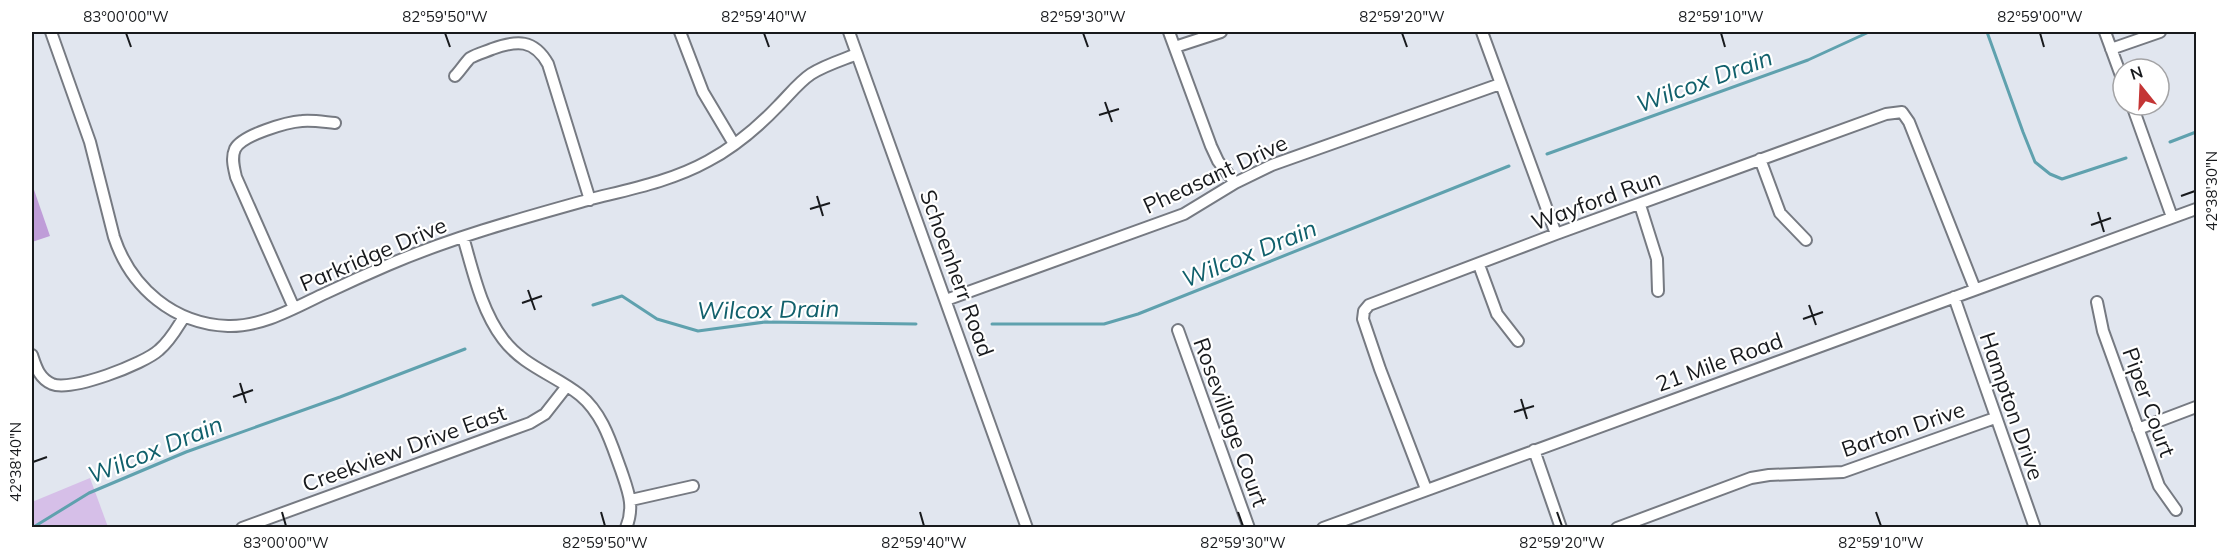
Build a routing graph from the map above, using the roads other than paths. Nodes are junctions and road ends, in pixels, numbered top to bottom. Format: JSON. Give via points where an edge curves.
{"nodes":[{"id":1,"x":51,"y":32,"type":"edge"},
{"id":2,"x":680,"y":32,"type":"edge"},
{"id":3,"x":849,"y":32,"type":"edge"},
{"id":4,"x":1169,"y":32,"type":"edge"},
{"id":5,"x":1221,"y":32,"type":"edge"},
{"id":6,"x":1482,"y":32,"type":"edge"},
{"id":7,"x":2105,"y":32,"type":"edge"},
{"id":8,"x":2160,"y":32,"type":"edge"},
{"id":9,"x":1175,"y":47,"type":"junction"},
{"id":10,"x":2111,"y":49,"type":"junction"},
{"id":11,"x":857,"y":54,"type":"junction"},
{"id":12,"x":2114,"y":57,"type":"edge"},
{"id":13,"x":455,"y":76,"type":"dead end"},
{"id":14,"x":1500,"y":84,"type":"junction"},
{"id":15,"x":2136,"y":117,"type":"edge"},
{"id":16,"x":335,"y":123,"type":"dead end"},
{"id":17,"x":734,"y":144,"type":"junction"},
{"id":18,"x":1760,"y":159,"type":"junction"},
{"id":19,"x":1235,"y":183,"type":"junction"},
{"id":20,"x":590,"y":200,"type":"junction"},
{"id":21,"x":1640,"y":205,"type":"junction"},
{"id":22,"x":2196,"y":209,"type":"edge"},
{"id":23,"x":2172,"y":218,"type":"junction"},
{"id":24,"x":1556,"y":234,"type":"junction"},
{"id":25,"x":463,"y":237,"type":"junction"},
{"id":26,"x":1806,"y":240,"type":"dead end"},
{"id":27,"x":1479,"y":265,"type":"junction"},
{"id":28,"x":1975,"y":289,"type":"junction"},
{"id":29,"x":1658,"y":291,"type":"dead end"},
{"id":30,"x":1954,"y":297,"type":"junction"},
{"id":31,"x":946,"y":300,"type":"junction"},
{"id":32,"x":2097,"y":303,"type":"dead end"},
{"id":33,"x":294,"y":308,"type":"junction"},
{"id":34,"x":184,"y":316,"type":"junction"},
{"id":35,"x":1178,"y":330,"type":"dead end"},
{"id":36,"x":1518,"y":341,"type":"dead end"},
{"id":37,"x":32,"y":355,"type":"edge"},
{"id":38,"x":567,"y":386,"type":"junction"},
{"id":39,"x":2196,"y":407,"type":"edge"},
{"id":40,"x":1995,"y":418,"type":"junction"},
{"id":41,"x":2138,"y":429,"type":"junction"},
{"id":42,"x":1534,"y":450,"type":"junction"},
{"id":43,"x":693,"y":486,"type":"dead end"},
{"id":44,"x":1426,"y":489,"type":"junction"},
{"id":45,"x":631,"y":500,"type":"junction"},
{"id":46,"x":2176,"y":510,"type":"dead end"},
{"id":47,"x":242,"y":528,"type":"edge"},
{"id":48,"x":626,"y":528,"type":"edge"},
{"id":49,"x":1027,"y":528,"type":"edge"},
{"id":50,"x":1249,"y":528,"type":"edge"},
{"id":51,"x":1323,"y":528,"type":"edge"},
{"id":52,"x":1561,"y":528,"type":"edge"},
{"id":53,"x":1617,"y":528,"type":"edge"},
{"id":54,"x":2035,"y":528,"type":"edge"}],
"edges":[{"from":1,"to":34,"type":"street","name":"Parkridge Drive","via":[[90,142],[119,251],[149,294]]},
{"from":2,"to":17,"type":"street","via":[[703,92]]},
{"from":3,"to":11,"type":"street","name":"Schoenherr Road"},
{"from":4,"to":9,"type":"street"},
{"from":5,"to":9,"type":"street"},
{"from":6,"to":14,"type":"street"},
{"from":7,"to":10,"type":"street"},
{"from":8,"to":10,"type":"street"},
{"from":9,"to":19,"type":"street","via":[[1211,146]]},
{"from":10,"to":12,"type":"street"},
{"from":11,"to":17,"type":"street","name":"Parkridge Drive","via":[[806,77]]},
{"from":11,"to":31,"type":"street","name":"Schoenherr Road"},
{"from":13,"to":20,"type":"street","via":[[469,59],[498,47],[526,44],[540,52],[548,64]]},
{"from":14,"to":19,"type":"street","name":"Pheasant Drive","via":[[1272,165]]},
{"from":14,"to":24,"type":"street"},
{"from":15,"to":23,"type":"street"},
{"from":16,"to":33,"type":"street","via":[[288,123],[245,140],[233,155],[236,177]]},
{"from":17,"to":20,"type":"street","name":"Parkridge Drive","via":[[681,174]]},
{"from":18,"to":21,"type":"street","name":"Wayford Run"},
{"from":18,"to":26,"type":"street","via":[[1777,207]]},
{"from":18,"to":28,"type":"street","name":"Wayford Run","via":[[1886,114],[1902,112]]},
{"from":19,"to":31,"type":"street","name":"Pheasant Drive","via":[[1184,214]]},
{"from":20,"to":25,"type":"street","name":"Parkridge Drive"},
{"from":21,"to":24,"type":"street","name":"Wayford Run"},
{"from":21,"to":29,"type":"street","via":[[1657,260]]},
{"from":22,"to":23,"type":"street","name":"21 Mile Road"},
{"from":23,"to":28,"type":"street","name":"21 Mile Road"},
{"from":24,"to":27,"type":"street","name":"Wayford Run"},
{"from":25,"to":33,"type":"street","name":"Parkridge Drive"},
{"from":25,"to":38,"type":"street","via":[[483,301],[502,338],[530,365]]},
{"from":27,"to":36,"type":"street","via":[[1497,314]]},
{"from":27,"to":44,"type":"street","name":"Wayford Run","via":[[1369,305],[1364,311],[1363,319],[1380,369]]},
{"from":28,"to":30,"type":"street","name":"21 Mile Road"},
{"from":30,"to":40,"type":"street","name":"Hampton Drive"},
{"from":30,"to":42,"type":"street","name":"21 Mile Road"},
{"from":31,"to":49,"type":"street","name":"Schoenherr Road"},
{"from":32,"to":41,"type":"street","name":"Piper Court"},
{"from":33,"to":34,"type":"street","name":"Parkridge Drive","via":[[238,326],[213,325]]},
{"from":34,"to":37,"type":"street","via":[[168,340],[150,357],[78,384],[60,386],[46,380]]},
{"from":35,"to":50,"type":"street","name":"Rosevillage Court"},
{"from":38,"to":45,"type":"street","via":[[588,403],[602,422]]},
{"from":38,"to":47,"type":"street","name":"Creekview Drive East","via":[[545,414],[530,423]]},
{"from":39,"to":41,"type":"street"},
{"from":40,"to":53,"type":"street","name":"Barton Drive","via":[[1860,468],[1751,478]]},
{"from":40,"to":54,"type":"street","name":"Hampton Drive"},
{"from":41,"to":46,"type":"street","name":"Piper Court","via":[[2159,486]]},
{"from":42,"to":44,"type":"street","name":"21 Mile Road"},
{"from":42,"to":52,"type":"street"},
{"from":43,"to":45,"type":"street"},
{"from":44,"to":51,"type":"street","name":"21 Mile Road"},
{"from":45,"to":48,"type":"street"}]}
